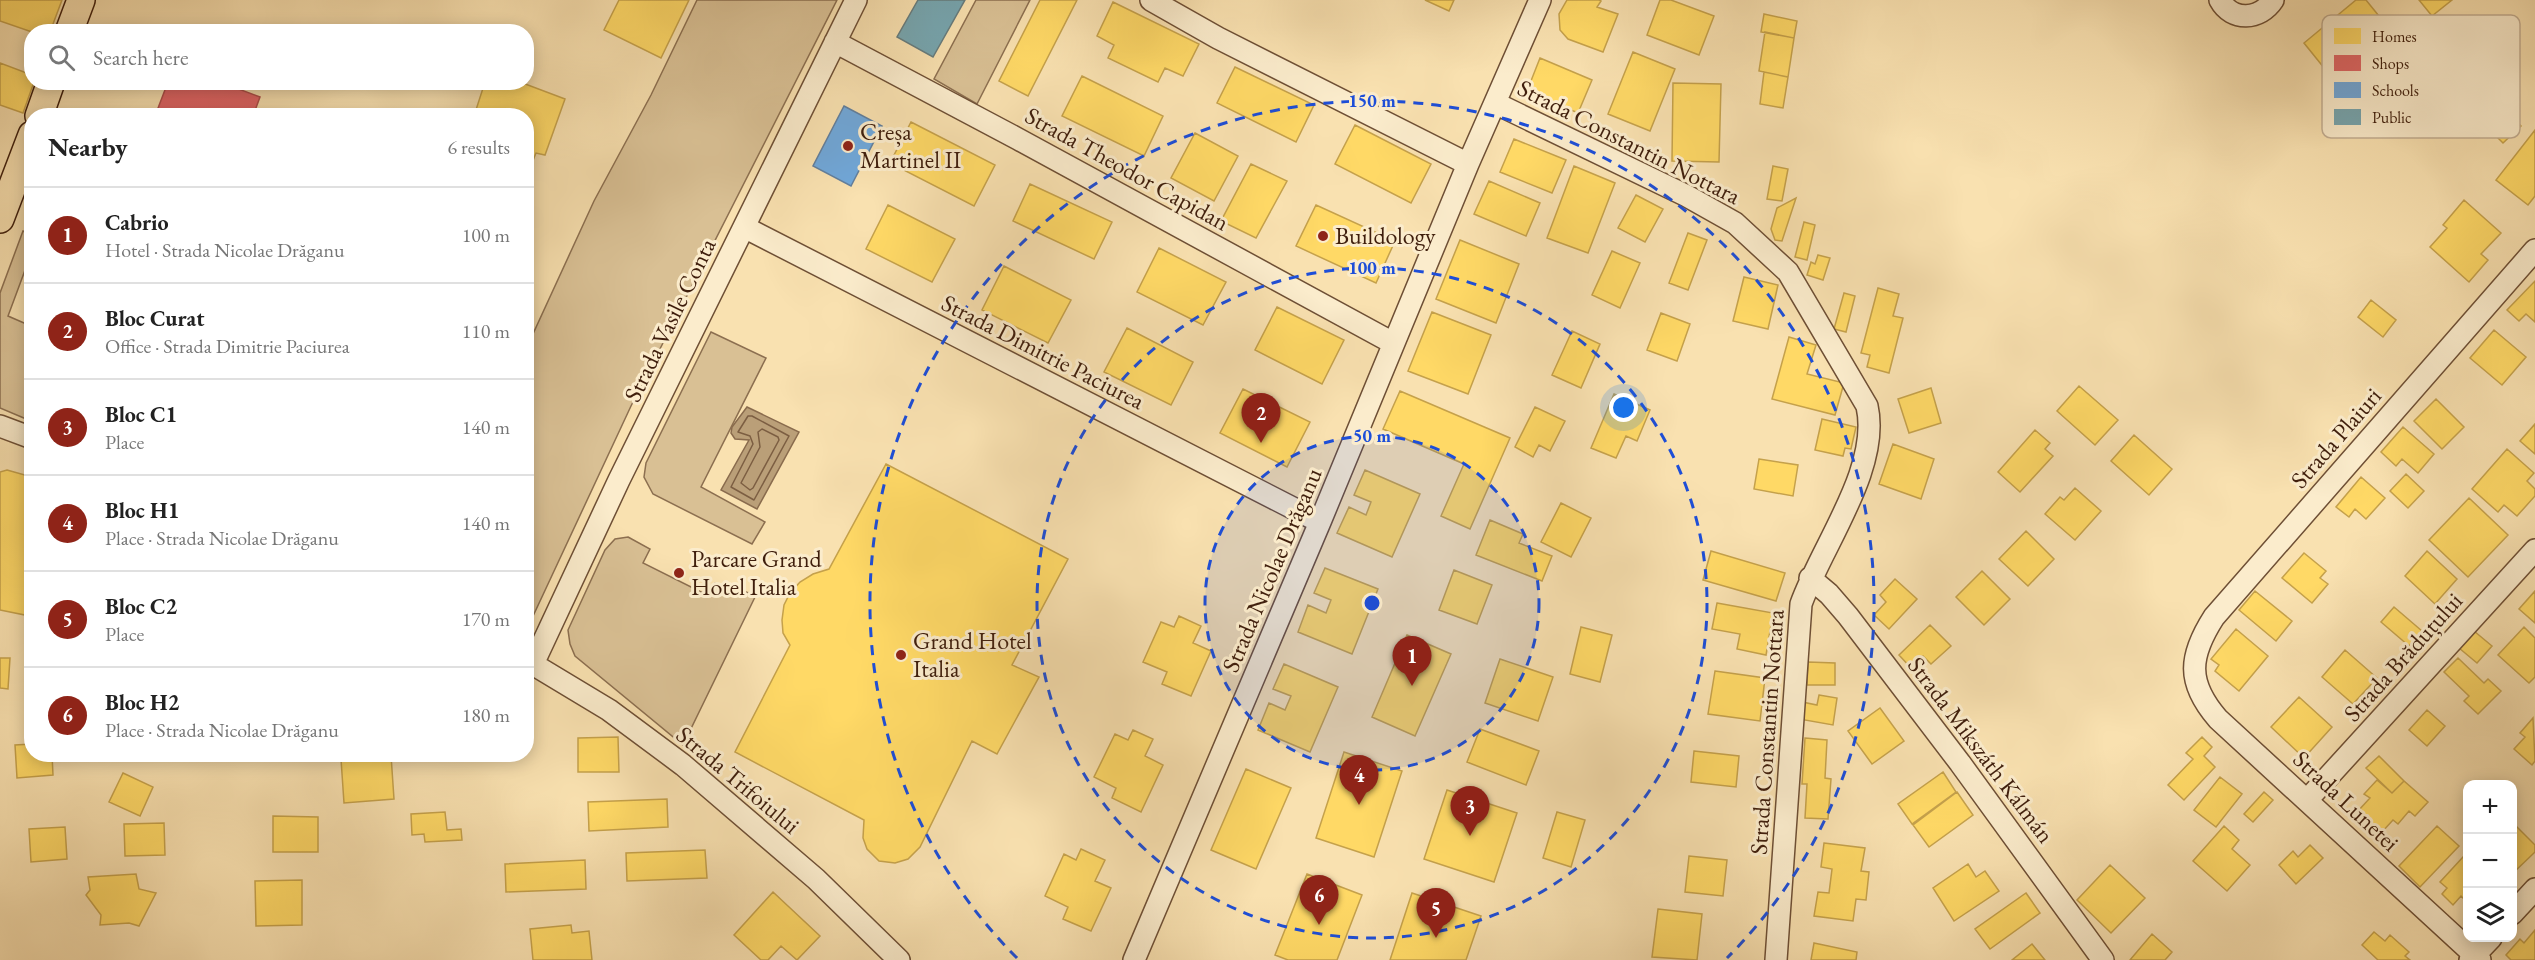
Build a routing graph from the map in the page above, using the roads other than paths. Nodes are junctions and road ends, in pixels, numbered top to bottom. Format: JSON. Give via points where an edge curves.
{"nodes":[{"id":1,"x":81,"y":0,"type":"edge"},
{"id":2,"x":856,"y":0,"type":"edge"},
{"id":3,"x":1151,"y":0,"type":"edge"},
{"id":4,"x":1540,"y":0,"type":"edge"},
{"id":5,"x":2220,"y":0,"type":"edge"},
{"id":6,"x":2272,"y":0,"type":"edge"},
{"id":7,"x":72,"y":24,"type":"edge"},
{"id":8,"x":835,"y":42,"type":"junction"},
{"id":9,"x":48,"y":90,"type":"edge"},
{"id":10,"x":1495,"y":103,"type":"junction"},
{"id":11,"x":42,"y":108,"type":"edge"},
{"id":12,"x":24,"y":156,"type":"edge"},
{"id":13,"x":1468,"y":164,"type":"junction"},
{"id":14,"x":0,"y":219,"type":"edge"},
{"id":15,"x":744,"y":227,"type":"junction"},
{"id":16,"x":2535,"y":250,"type":"edge"},
{"id":17,"x":1394,"y":344,"type":"junction"},
{"id":18,"x":0,"y":426,"type":"edge"},
{"id":19,"x":24,"y":435,"type":"edge"},
{"id":20,"x":1320,"y":522,"type":"junction"},
{"id":21,"x":2535,"y":550,"type":"edge"},
{"id":22,"x":1810,"y":578,"type":"junction"},
{"id":23,"x":534,"y":654,"type":"edge"},
{"id":24,"x":534,"y":664,"type":"edge"},
{"id":25,"x":2194,"y":669,"type":"joint"},
{"id":26,"x":2308,"y":799,"type":"junction"},
{"id":27,"x":2535,"y":889,"type":"edge"},
{"id":28,"x":2517,"y":909,"type":"edge"},
{"id":29,"x":2488,"y":942,"type":"edge"},
{"id":30,"x":2475,"y":958,"type":"edge"},
{"id":31,"x":899,"y":960,"type":"edge"},
{"id":32,"x":1134,"y":960,"type":"edge"},
{"id":33,"x":1776,"y":960,"type":"edge"},
{"id":34,"x":2103,"y":960,"type":"edge"}],
"edges":[{"from":1,"to":7,"type":"main road"},
{"from":2,"to":8,"type":"street","name":"Strada Vasile Conta"},
{"from":3,"to":13,"type":"street"},
{"from":4,"to":10,"type":"street","name":"Strada Nicolae Drăganu"},
{"from":5,"to":6,"type":"street","via":[[2230,12],[2247,16],[2265,10]]},
{"from":8,"to":15,"type":"street","name":"Strada Vasile Conta"},
{"from":8,"to":17,"type":"street","name":"Strada Theodor Capidan"},
{"from":9,"to":11,"type":"main road"},
{"from":10,"to":13,"type":"street","name":"Strada Nicolae Drăganu"},
{"from":10,"to":22,"type":"street","name":"Strada Constantin Nottara","via":[[1688,196],[1735,223],[1788,273],[1867,406],[1870,423],[1860,477]]},
{"from":12,"to":14,"type":"main road"},
{"from":13,"to":17,"type":"street","name":"Strada Nicolae Drăganu"},
{"from":15,"to":20,"type":"street","name":"Strada Dimitrie Paciurea"},
{"from":15,"to":23,"type":"street","name":"Strada Vasile Conta"},
{"from":16,"to":25,"type":"street","name":"Strada Plaiuri","via":[[2214,617],[2196,650]]},
{"from":17,"to":20,"type":"street","name":"Strada Nicolae Drăganu"},
{"from":18,"to":19,"type":"street"},
{"from":20,"to":32,"type":"street","name":"Strada Nicolae Drăganu"},
{"from":21,"to":26,"type":"street","name":"Strada Brăduțului"},
{"from":22,"to":33,"type":"street","name":"Strada Constantin Nottara","via":[[1801,604]]},
{"from":22,"to":34,"type":"street","name":"Strada Mikszáth Kálmán","via":[[1848,616]]},
{"from":24,"to":31,"type":"street","name":"Strada Trifoiului","via":[[609,710],[683,765],[816,879]]},
{"from":25,"to":26,"type":"street","name":"Strada Lunetei","via":[[2196,686],[2212,712]]},
{"from":26,"to":30,"type":"street","name":"Strada Lunetei"},
{"from":27,"to":28,"type":"street"},
{"from":29,"to":30,"type":"street"}]}
